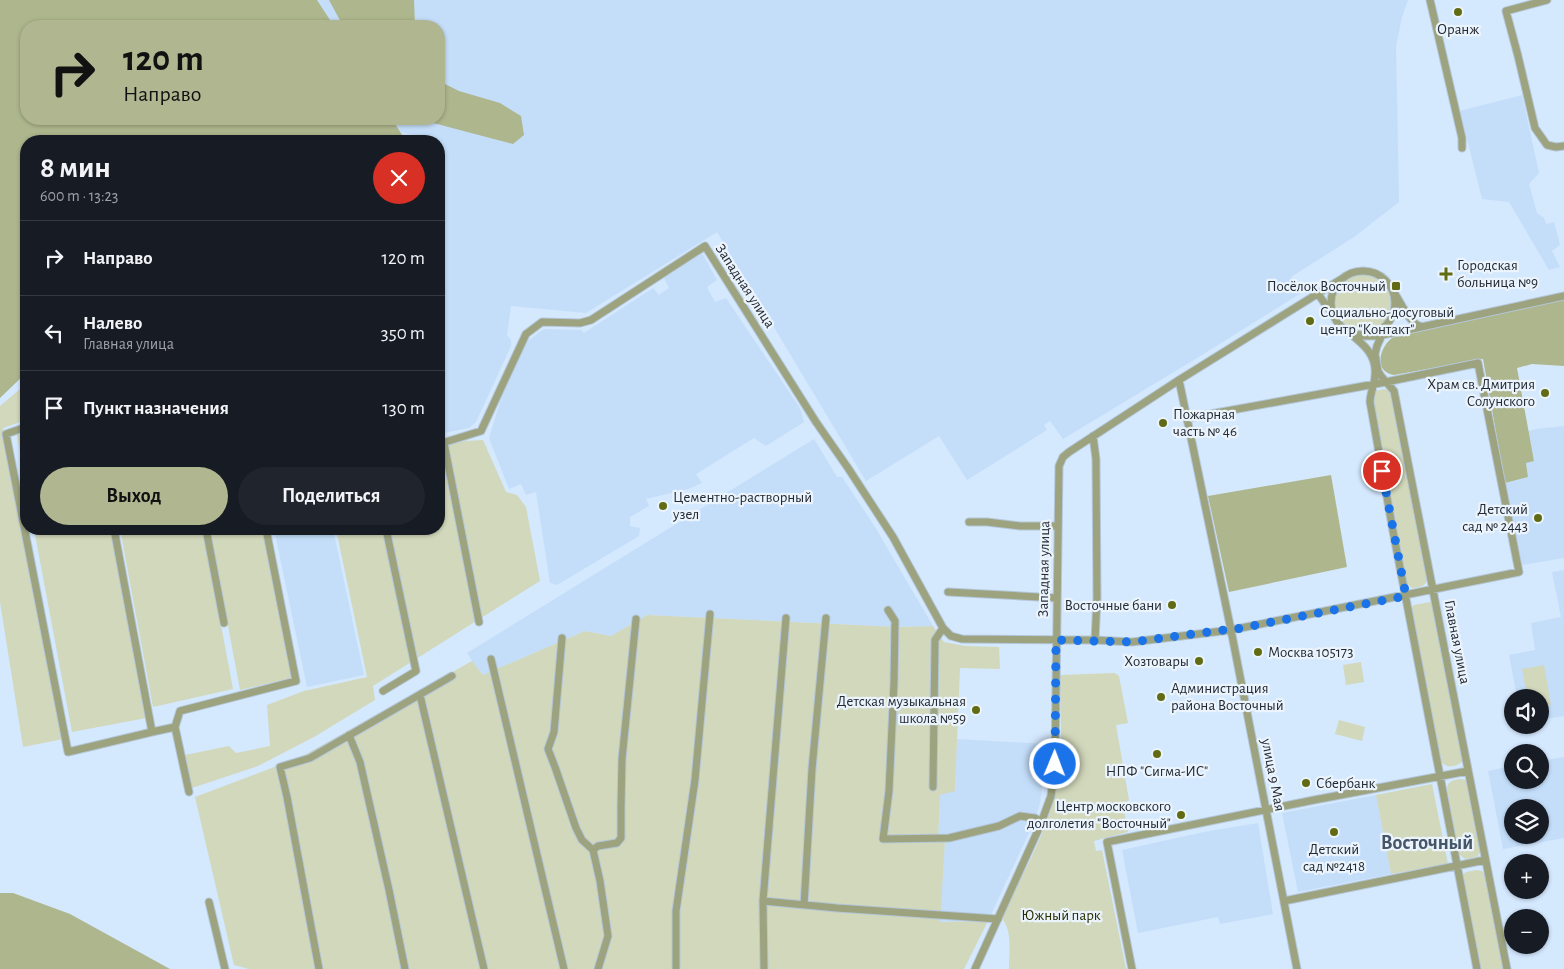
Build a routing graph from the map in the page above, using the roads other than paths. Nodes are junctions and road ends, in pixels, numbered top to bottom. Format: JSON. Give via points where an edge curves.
{"nodes":[{"id":1,"x":1430,"y":0,"type":"edge"},
{"id":2,"x":1547,"y":0,"type":"edge"},
{"id":3,"x":1564,"y":146,"type":"edge"},
{"id":4,"x":1462,"y":148,"type":"dead end"},
{"id":5,"x":1343,"y":278,"type":"junction"},
{"id":6,"x":1393,"y":290,"type":"junction"},
{"id":7,"x":1318,"y":294,"type":"junction"},
{"id":8,"x":1564,"y":296,"type":"edge"},
{"id":9,"x":1333,"y":315,"type":"junction"},
{"id":10,"x":1386,"y":326,"type":"junction"},
{"id":11,"x":1420,"y":326,"type":"junction"},
{"id":12,"x":1347,"y":331,"type":"junction"},
{"id":13,"x":1382,"y":335,"type":"junction"},
{"id":14,"x":1364,"y":336,"type":"junction"},
{"id":15,"x":1179,"y":380,"type":"junction"},
{"id":16,"x":1386,"y":382,"type":"junction"},
{"id":17,"x":1374,"y":384,"type":"junction"},
{"id":18,"x":1188,"y":418,"type":"junction"},
{"id":19,"x":20,"y":429,"type":"edge"},
{"id":20,"x":1093,"y":436,"type":"junction"},
{"id":21,"x":445,"y":443,"type":"edge"},
{"id":22,"x":445,"y":463,"type":"edge"},
{"id":23,"x":20,"y":506,"type":"edge"},
{"id":24,"x":969,"y":522,"type":"dead end"},
{"id":25,"x":1058,"y":526,"type":"junction"},
{"id":26,"x":26,"y":535,"type":"edge"},
{"id":27,"x":115,"y":535,"type":"edge"},
{"id":28,"x":207,"y":535,"type":"edge"},
{"id":29,"x":267,"y":535,"type":"edge"},
{"id":30,"x":387,"y":535,"type":"edge"},
{"id":31,"x":1433,"y":590,"type":"junction"},
{"id":32,"x":948,"y":592,"type":"dead end"},
{"id":33,"x":1406,"y":596,"type":"junction"},
{"id":34,"x":1057,"y":598,"type":"junction"},
{"id":35,"x":888,"y":610,"type":"dead end"},
{"id":36,"x":710,"y":614,"type":"dead end"},
{"id":37,"x":786,"y":618,"type":"dead end"},
{"id":38,"x":826,"y":618,"type":"dead end"},
{"id":39,"x":636,"y":619,"type":"dead end"},
{"id":40,"x":479,"y":622,"type":"dead end"},
{"id":41,"x":224,"y":623,"type":"dead end"},
{"id":42,"x":943,"y":628,"type":"junction"},
{"id":43,"x":1231,"y":630,"type":"junction"},
{"id":44,"x":562,"y":638,"type":"dead end"},
{"id":45,"x":1056,"y":640,"type":"junction"},
{"id":46,"x":1095,"y":640,"type":"junction"},
{"id":47,"x":491,"y":659,"type":"dead end"},
{"id":48,"x":452,"y":676,"type":"dead end"},
{"id":49,"x":383,"y":691,"type":"dead end"},
{"id":50,"x":420,"y":695,"type":"junction"},
{"id":51,"x":175,"y":727,"type":"junction"},
{"id":52,"x":152,"y":732,"type":"junction"},
{"id":53,"x":349,"y":735,"type":"junction"},
{"id":54,"x":1468,"y":772,"type":"junction"},
{"id":55,"x":1441,"y":776,"type":"junction"},
{"id":56,"x":933,"y":787,"type":"dead end"},
{"id":57,"x":189,"y":792,"type":"dead end"},
{"id":58,"x":1266,"y":809,"type":"junction"},
{"id":59,"x":1042,"y":822,"type":"junction"},
{"id":60,"x":593,"y":850,"type":"junction"},
{"id":61,"x":1485,"y":860,"type":"junction"},
{"id":62,"x":1458,"y":866,"type":"junction"},
{"id":63,"x":763,"y":901,"type":"junction"},
{"id":64,"x":1284,"y":901,"type":"junction"},
{"id":65,"x":209,"y":902,"type":"dead end"},
{"id":66,"x":804,"y":905,"type":"junction"},
{"id":67,"x":998,"y":919,"type":"junction"},
{"id":68,"x":225,"y":969,"type":"edge"},
{"id":69,"x":319,"y":969,"type":"edge"},
{"id":70,"x":405,"y":969,"type":"edge"},
{"id":71,"x":484,"y":969,"type":"edge"},
{"id":72,"x":564,"y":969,"type":"edge"},
{"id":73,"x":598,"y":969,"type":"edge"},
{"id":74,"x":676,"y":969,"type":"edge"},
{"id":75,"x":764,"y":969,"type":"edge"},
{"id":76,"x":975,"y":969,"type":"edge"},
{"id":77,"x":1132,"y":969,"type":"edge"},
{"id":78,"x":1297,"y":969,"type":"edge"},
{"id":79,"x":1477,"y":969,"type":"edge"},
{"id":80,"x":1507,"y":969,"type":"edge"}],
"edges":[{"from":1,"to":4,"type":"street"},
{"from":2,"to":3,"type":"street","via":[[1506,11],[1536,128],[1547,145]]},
{"from":5,"to":6,"type":"street","via":[[1356,272],[1370,272],[1383,277]]},
{"from":5,"to":7,"type":"street","name":"Западная улица"},
{"from":5,"to":9,"type":"street","via":[[1331,297]]},
{"from":6,"to":10,"type":"street","via":[[1395,310]]},
{"from":6,"to":11,"type":"street","via":[[1416,326]]},
{"from":7,"to":9,"type":"street"},
{"from":7,"to":15,"type":"street","name":"Западная улица"},
{"from":8,"to":11,"type":"street"},
{"from":9,"to":12,"type":"street"},
{"from":10,"to":13,"type":"street","name":"Главная улица"},
{"from":10,"to":14,"type":"street"},
{"from":11,"to":13,"type":"street"},
{"from":12,"to":14,"type":"street"},
{"from":12,"to":17,"type":"street","via":[[1372,355],[1376,372]]},
{"from":13,"to":14,"type":"street"},
{"from":13,"to":16,"type":"street","name":"Главная улица","via":[[1376,354],[1378,371]]},
{"from":15,"to":18,"type":"street","name":"улица 9 Мая"},
{"from":15,"to":20,"type":"street","name":"Западная улица"},
{"from":16,"to":17,"type":"street"},
{"from":16,"to":31,"type":"street","name":"Главная улица","via":[[1394,392]]},
{"from":16,"to":31,"type":"street","via":[[1478,363],[1519,572]]},
{"from":17,"to":18,"type":"street"},
{"from":17,"to":33,"type":"street","via":[[1370,402]]},
{"from":18,"to":43,"type":"street","name":"улица 9 Мая"},
{"from":19,"to":23,"type":"street","via":[[6,434]]},
{"from":20,"to":25,"type":"street","name":"Западная улица","via":[[1063,457],[1059,466]]},
{"from":20,"to":46,"type":"street","via":[[1096,459]]},
{"from":21,"to":42,"type":"street","name":"Западная улица","via":[[481,431],[526,334],[542,322],[580,323],[591,320],[705,246],[893,537]]},
{"from":22,"to":40,"type":"street"},
{"from":24,"to":25,"type":"street"},
{"from":25,"to":34,"type":"street","name":"Западная улица"},
{"from":26,"to":52,"type":"street","via":[[68,752]]},
{"from":27,"to":52,"type":"street"},
{"from":28,"to":41,"type":"street"},
{"from":29,"to":51,"type":"street","via":[[296,681],[180,711]]},
{"from":30,"to":49,"type":"street","via":[[416,671]]},
{"from":31,"to":33,"type":"street"},
{"from":31,"to":54,"type":"street","name":"Главная улица"},
{"from":32,"to":34,"type":"street"},
{"from":33,"to":43,"type":"street"},
{"from":33,"to":55,"type":"street"},
{"from":34,"to":45,"type":"street","name":"Западная улица"},
{"from":35,"to":59,"type":"street","via":[[895,621],[894,674],[889,791],[883,839],[949,838],[998,826],[1020,816]]},
{"from":36,"to":74,"type":"street","via":[[695,780],[676,911]]},
{"from":37,"to":63,"type":"street"},
{"from":38,"to":66,"type":"street"},
{"from":39,"to":60,"type":"street","via":[[622,759],[622,838],[617,844],[598,846]]},
{"from":42,"to":45,"type":"street","via":[[951,636],[962,639]]},
{"from":42,"to":56,"type":"street","via":[[935,640]]},
{"from":43,"to":46,"type":"street","via":[[1132,642]]},
{"from":43,"to":58,"type":"street","name":"улица 9 Мая"},
{"from":44,"to":60,"type":"street","via":[[554,732],[548,749],[576,828],[582,840]]},
{"from":45,"to":46,"type":"street"},
{"from":45,"to":59,"type":"street","name":"Западная улица","via":[[1055,764]]},
{"from":47,"to":72,"type":"street"},
{"from":48,"to":50,"type":"street"},
{"from":50,"to":53,"type":"street"},
{"from":50,"to":71,"type":"street"},
{"from":51,"to":52,"type":"street"},
{"from":51,"to":57,"type":"street"},
{"from":53,"to":69,"type":"street","via":[[310,758],[280,767]]},
{"from":53,"to":70,"type":"street","via":[[360,762]]},
{"from":54,"to":55,"type":"street"},
{"from":54,"to":61,"type":"street","name":"Главная улица"},
{"from":55,"to":58,"type":"street"},
{"from":55,"to":62,"type":"street"},
{"from":58,"to":64,"type":"street","name":"улица 9 Мая"},
{"from":58,"to":77,"type":"street","via":[[1107,842]]},
{"from":59,"to":67,"type":"street","name":"Западная улица"},
{"from":60,"to":73,"type":"street","via":[[608,936]]},
{"from":61,"to":62,"type":"street"},
{"from":61,"to":80,"type":"street","name":"Главная улица"},
{"from":62,"to":64,"type":"street"},
{"from":62,"to":79,"type":"street"},
{"from":63,"to":66,"type":"street"},
{"from":63,"to":75,"type":"street"},
{"from":64,"to":78,"type":"street","name":"улица 9 Мая"},
{"from":65,"to":68,"type":"street"},
{"from":66,"to":67,"type":"street"},
{"from":67,"to":76,"type":"street","name":"Западная улица"}]}
